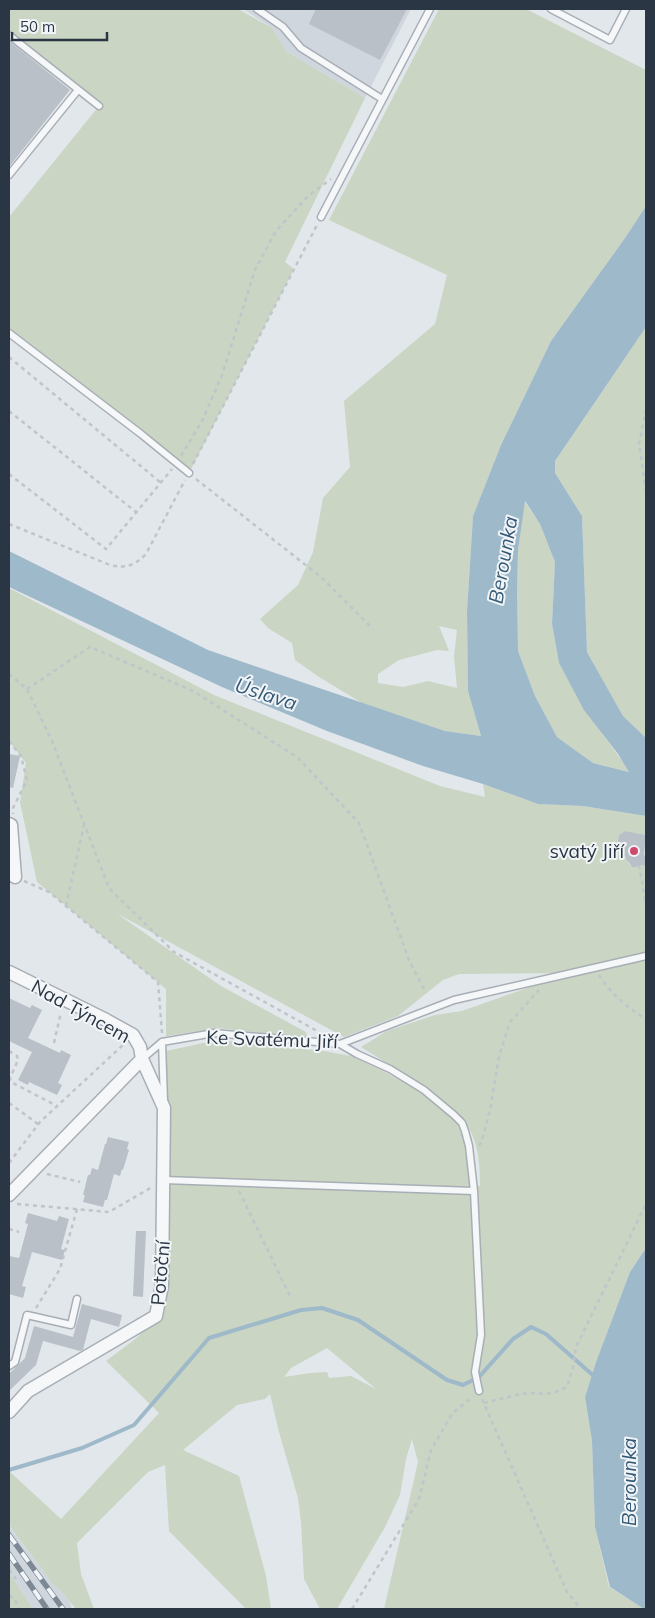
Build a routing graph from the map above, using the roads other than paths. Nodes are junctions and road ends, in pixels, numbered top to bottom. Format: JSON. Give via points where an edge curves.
{"nodes":[{"id":1,"x":257,"y":9,"type":"edge"},
{"id":2,"x":430,"y":9,"type":"edge"},
{"id":3,"x":551,"y":9,"type":"edge"},
{"id":4,"x":626,"y":9,"type":"edge"},
{"id":5,"x":9,"y":35,"type":"edge"},
{"id":6,"x":78,"y":90,"type":"junction"},
{"id":7,"x":382,"y":99,"type":"junction"},
{"id":8,"x":99,"y":106,"type":"dead end"},
{"id":9,"x":9,"y":176,"type":"edge"},
{"id":10,"x":321,"y":217,"type":"road end"},
{"id":11,"x":9,"y":333,"type":"edge"},
{"id":12,"x":189,"y":473,"type":"road end"},
{"id":13,"x":10,"y":825,"type":"edge"},
{"id":14,"x":15,"y":877,"type":"road end"},
{"id":15,"x":646,"y":956,"type":"edge"},
{"id":16,"x":9,"y":972,"type":"edge"},
{"id":17,"x":162,"y":1042,"type":"junction"},
{"id":18,"x":340,"y":1044,"type":"junction"},
{"id":19,"x":142,"y":1059,"type":"junction"},
{"id":20,"x":164,"y":1108,"type":"junction"},
{"id":21,"x":164,"y":1180,"type":"junction"},
{"id":22,"x":474,"y":1191,"type":"junction"},
{"id":23,"x":9,"y":1195,"type":"edge"},
{"id":24,"x":78,"y":1299,"type":"dead end"},
{"id":25,"x":9,"y":1366,"type":"edge"},
{"id":26,"x":479,"y":1391,"type":"road end"},
{"id":27,"x":9,"y":1412,"type":"edge"}],
"edges":[{"from":1,"to":7,"type":"lane","via":[[283,27],[301,48]]},
{"from":2,"to":7,"type":"lane"},
{"from":3,"to":4,"type":"lane","via":[[610,40]]},
{"from":5,"to":6,"type":"lane"},
{"from":6,"to":8,"type":"lane"},
{"from":6,"to":9,"type":"lane"},
{"from":7,"to":10,"type":"lane"},
{"from":11,"to":12,"type":"lane"},
{"from":13,"to":14,"type":"street"},
{"from":15,"to":18,"type":"lane","name":"Ke Svatému Jiří","via":[[454,1000]]},
{"from":16,"to":19,"type":"street","name":"Nad Týncem","via":[[133,1035]]},
{"from":17,"to":18,"type":"lane","name":"Ke Svatému Jiří","via":[[214,1033]]},
{"from":17,"to":19,"type":"lane"},
{"from":17,"to":20,"type":"lane"},
{"from":18,"to":22,"type":"lane","via":[[424,1090],[462,1123],[469,1146]]},
{"from":19,"to":20,"type":"street","name":"Potoční"},
{"from":19,"to":23,"type":"street"},
{"from":20,"to":21,"type":"street","name":"Potoční"},
{"from":21,"to":22,"type":"lane"},
{"from":21,"to":27,"type":"street","name":"Potoční","via":[[162,1285],[156,1316],[28,1391]]},
{"from":22,"to":26,"type":"lane","via":[[481,1335],[475,1372]]},
{"from":24,"to":25,"type":"lane","via":[[70,1325],[27,1315],[15,1362]]}]}
